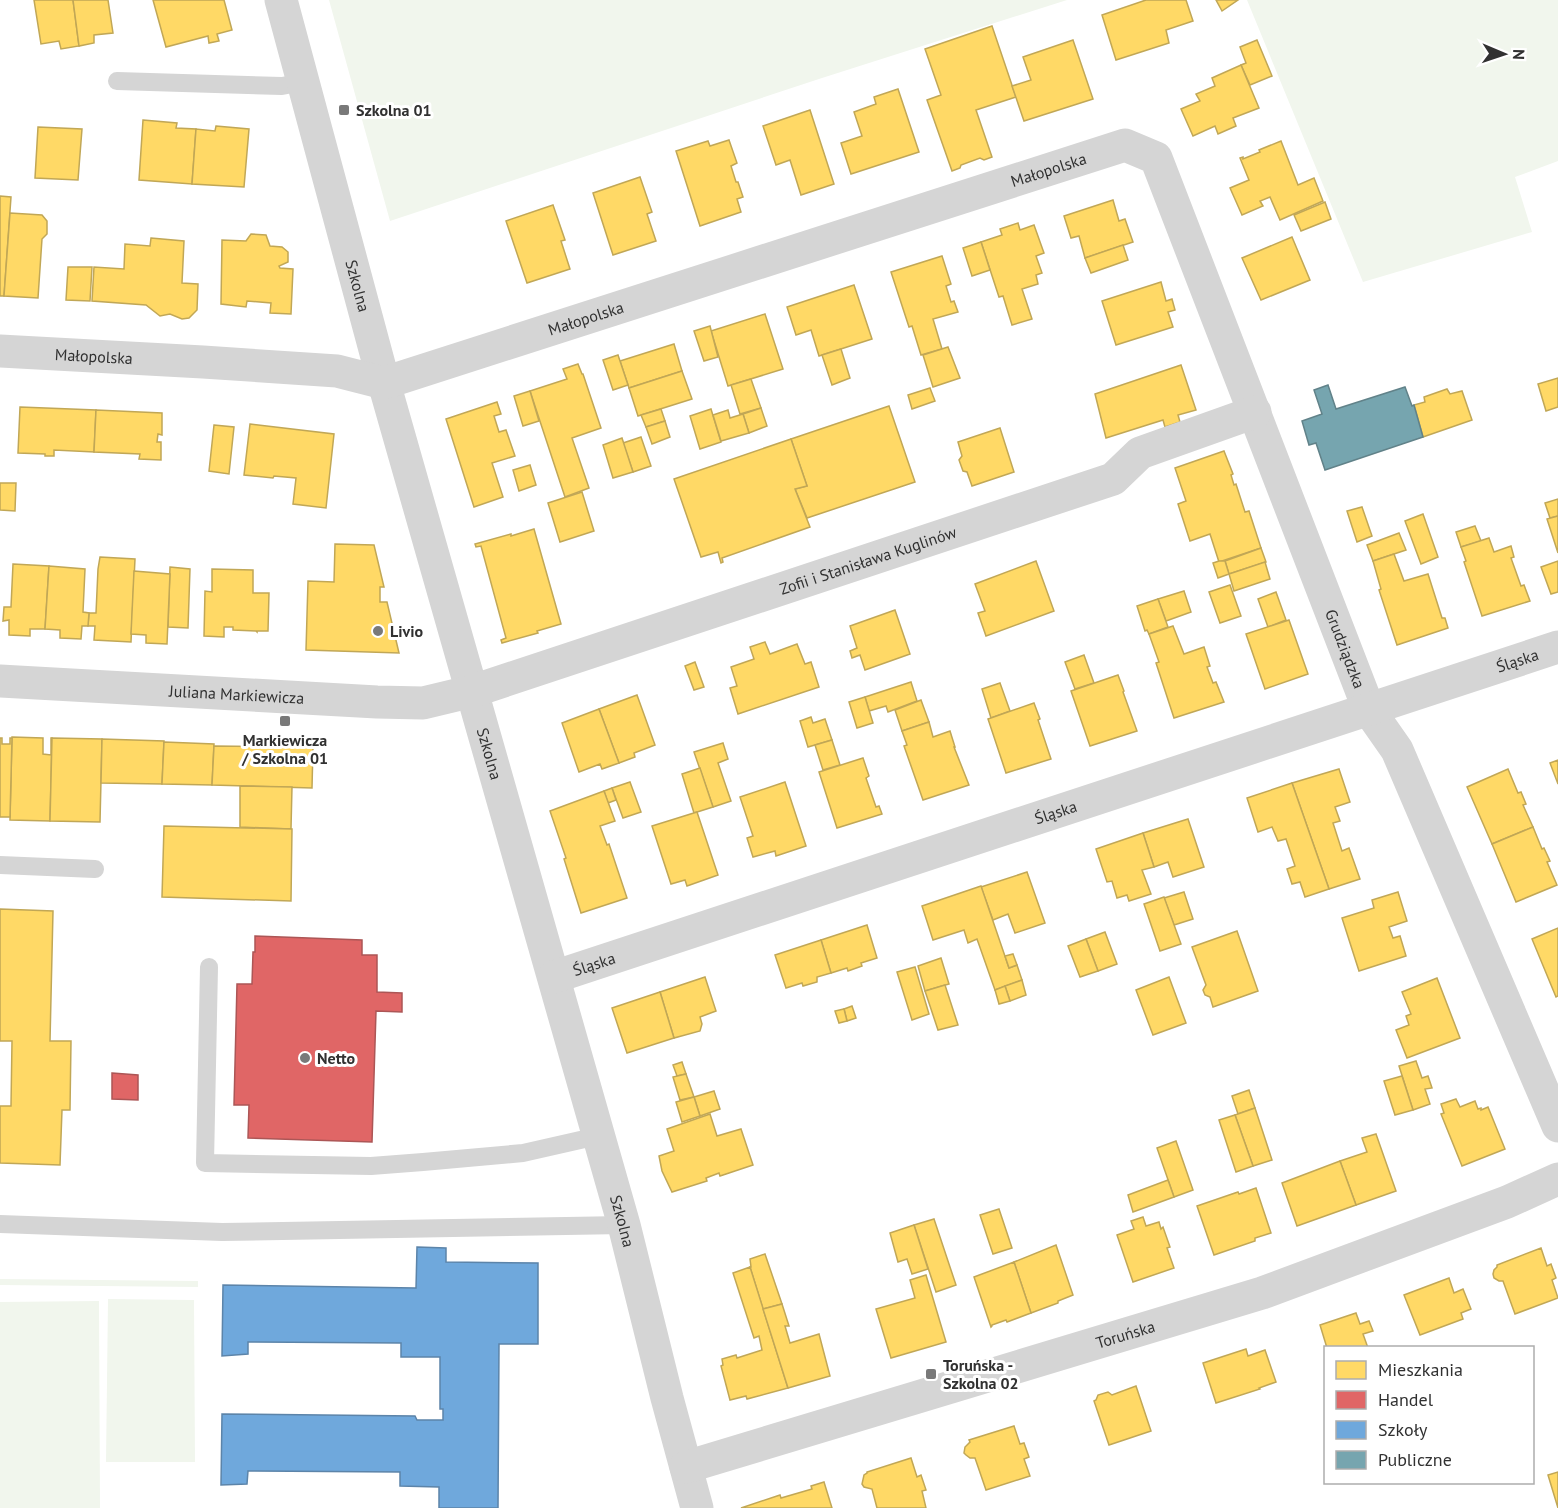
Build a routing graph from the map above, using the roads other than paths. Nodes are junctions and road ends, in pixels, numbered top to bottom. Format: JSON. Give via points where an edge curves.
{"nodes":[{"id":1,"x":280,"y":0,"type":"edge"},
{"id":2,"x":117,"y":81,"type":"dead end"},
{"id":3,"x":303,"y":82,"type":"junction"},
{"id":4,"x":1155,"y":158,"type":"joint"},
{"id":5,"x":0,"y":351,"type":"edge"},
{"id":6,"x":384,"y":383,"type":"junction"},
{"id":7,"x":1255,"y":412,"type":"junction"},
{"id":8,"x":1558,"y":647,"type":"edge"},
{"id":9,"x":0,"y":681,"type":"edge"},
{"id":10,"x":472,"y":691,"type":"junction"},
{"id":11,"x":1369,"y":710,"type":"junction"},
{"id":12,"x":0,"y":865,"type":"edge"},
{"id":13,"x":95,"y":869,"type":"dead end"},
{"id":14,"x":209,"y":967,"type":"dead end"},
{"id":15,"x":554,"y":977,"type":"junction"},
{"id":16,"x":1558,"y":1126,"type":"edge"},
{"id":17,"x":598,"y":1136,"type":"junction"},
{"id":18,"x":1558,"y":1179,"type":"edge"},
{"id":19,"x":0,"y":1224,"type":"edge"},
{"id":20,"x":624,"y":1225,"type":"junction"},
{"id":21,"x":686,"y":1467,"type":"junction"},
{"id":22,"x":697,"y":1508,"type":"edge"}],
"edges":[{"from":1,"to":3,"type":"street","name":"Szkolna"},
{"from":2,"to":3,"type":"lane","via":[[282,86]]},
{"from":3,"to":6,"type":"street","name":"Szkolna"},
{"from":4,"to":6,"type":"street","name":"Małopolska","via":[[1125,145]]},
{"from":4,"to":7,"type":"street","name":"Grudziądzka"},
{"from":5,"to":6,"type":"street","name":"Małopolska","via":[[337,371]]},
{"from":6,"to":10,"type":"street","name":"Szkolna"},
{"from":7,"to":10,"type":"street","name":"Zofii i Stanisława Kuglinów","via":[[1140,453],[1113,479]]},
{"from":7,"to":11,"type":"street","name":"Grudziądzka"},
{"from":8,"to":11,"type":"street","name":"Śląska"},
{"from":9,"to":10,"type":"street","name":"Juliana Markiewicza","via":[[423,703]]},
{"from":10,"to":15,"type":"street","name":"Szkolna"},
{"from":11,"to":15,"type":"street","name":"Śląska"},
{"from":11,"to":16,"type":"street","name":"Grudziądzka","via":[[1398,750]]},
{"from":12,"to":13,"type":"lane"},
{"from":14,"to":17,"type":"lane","via":[[205,1163],[371,1166],[523,1153]]},
{"from":15,"to":17,"type":"street","name":"Szkolna"},
{"from":17,"to":20,"type":"street","name":"Szkolna"},
{"from":18,"to":21,"type":"street","name":"Toruńska","via":[[1507,1202],[1262,1293]]},
{"from":19,"to":20,"type":"lane","via":[[222,1232]]},
{"from":20,"to":21,"type":"street","name":"Szkolna"},
{"from":21,"to":22,"type":"street","name":"Szkolna"}]}
